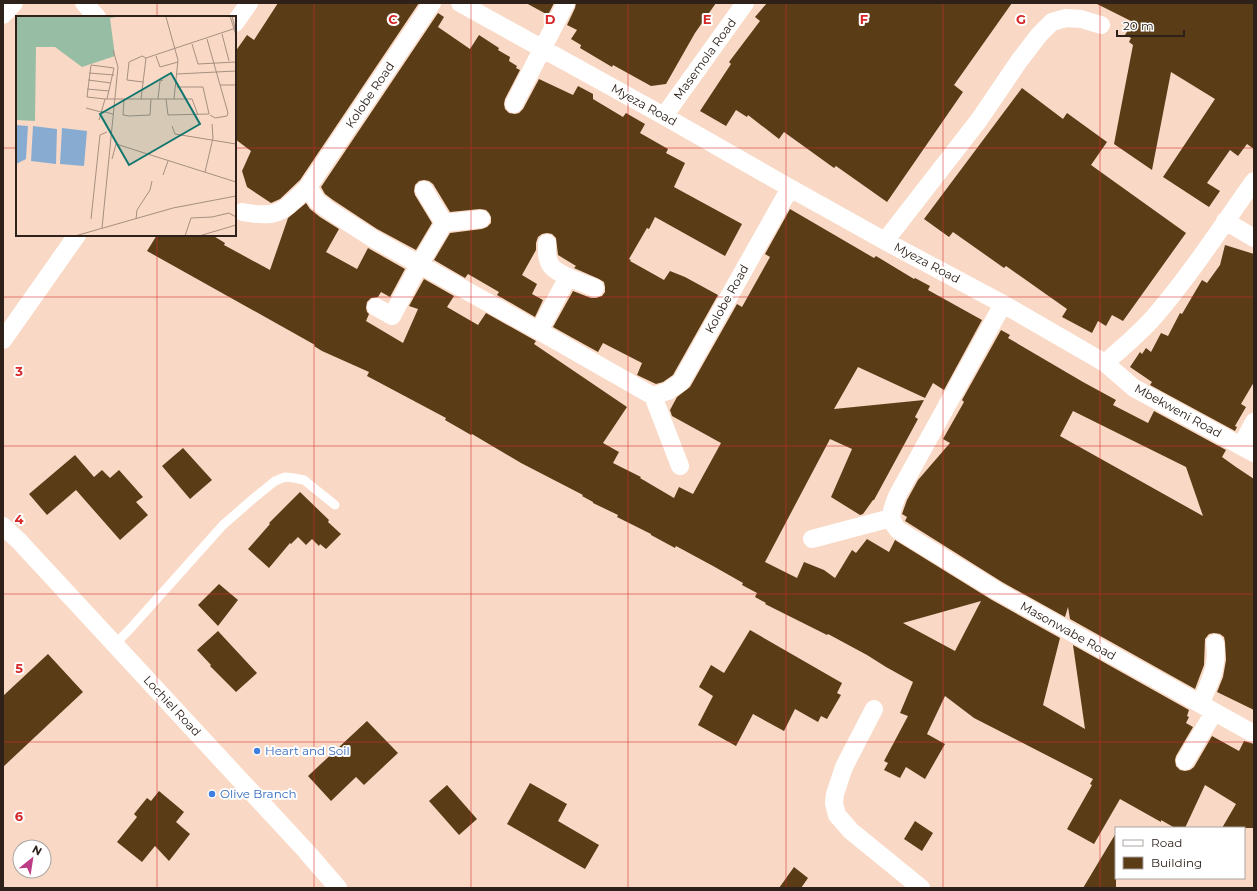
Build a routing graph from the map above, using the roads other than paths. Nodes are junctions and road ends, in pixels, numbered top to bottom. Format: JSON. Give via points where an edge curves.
{"nodes":[{"id":1,"x":14,"y":3,"type":"edge"},
{"id":2,"x":84,"y":3,"type":"edge"},
{"id":3,"x":250,"y":3,"type":"edge"},
{"id":4,"x":432,"y":3,"type":"edge"},
{"id":5,"x":460,"y":3,"type":"edge"},
{"id":6,"x":566,"y":3,"type":"edge"},
{"id":7,"x":745,"y":3,"type":"edge"},
{"id":8,"x":3,"y":15,"type":"edge"},
{"id":9,"x":97,"y":16,"type":"edge"},
{"id":10,"x":236,"y":22,"type":"edge"},
{"id":11,"x":1101,"y":25,"type":"dead end"},
{"id":12,"x":542,"y":49,"type":"junction"},
{"id":13,"x":514,"y":104,"type":"dead end"},
{"id":14,"x":664,"y":116,"type":"junction"},
{"id":15,"x":1254,"y":181,"type":"edge"},
{"id":16,"x":308,"y":187,"type":"junction"},
{"id":17,"x":790,"y":188,"type":"junction"},
{"id":18,"x":424,"y":190,"type":"dead end"},
{"id":19,"x":242,"y":212,"type":"dead end"},
{"id":20,"x":481,"y":219,"type":"dead end"},
{"id":21,"x":1225,"y":221,"type":"junction"},
{"id":22,"x":444,"y":223,"type":"junction"},
{"id":23,"x":76,"y":236,"type":"edge"},
{"id":24,"x":1254,"y":238,"type":"edge"},
{"id":25,"x":885,"y":241,"type":"junction"},
{"id":26,"x":547,"y":243,"type":"dead end"},
{"id":27,"x":419,"y":265,"type":"junction"},
{"id":28,"x":568,"y":277,"type":"junction"},
{"id":29,"x":595,"y":288,"type":"dead end"},
{"id":30,"x":1003,"y":304,"type":"junction"},
{"id":31,"x":376,"y":307,"type":"dead end"},
{"id":32,"x":539,"y":330,"type":"junction"},
{"id":33,"x":3,"y":340,"type":"edge"},
{"id":34,"x":1105,"y":363,"type":"junction"},
{"id":35,"x":653,"y":396,"type":"junction"},
{"id":36,"x":1254,"y":422,"type":"edge"},
{"id":37,"x":1247,"y":450,"type":"edge"},
{"id":38,"x":680,"y":466,"type":"dead end"},
{"id":39,"x":335,"y":504,"type":"dead end"},
{"id":40,"x":891,"y":518,"type":"junction"},
{"id":41,"x":3,"y":526,"type":"edge"},
{"id":42,"x":812,"y":539,"type":"dead end"},
{"id":43,"x":1215,"y":643,"type":"dead end"},
{"id":44,"x":114,"y":645,"type":"junction"},
{"id":45,"x":1207,"y":708,"type":"junction"},
{"id":46,"x":874,"y":709,"type":"dead end"},
{"id":47,"x":1254,"y":734,"type":"edge"},
{"id":48,"x":1185,"y":761,"type":"dead end"},
{"id":49,"x":338,"y":888,"type":"edge"},
{"id":50,"x":921,"y":888,"type":"edge"}],
"edges":[{"from":1,"to":8,"type":"street"},
{"from":2,"to":9,"type":"street"},
{"from":3,"to":10,"type":"street"},
{"from":4,"to":16,"type":"street","name":"Kolobe Road"},
{"from":5,"to":12,"type":"street","name":"Myeza Road"},
{"from":6,"to":12,"type":"street"},
{"from":7,"to":14,"type":"street","name":"Masemola Road"},
{"from":11,"to":25,"type":"street","via":[[1081,18],[1066,18],[1052,22],[1039,35],[979,120]]},
{"from":12,"to":13,"type":"street"},
{"from":12,"to":14,"type":"street","name":"Myeza Road"},
{"from":14,"to":17,"type":"street","name":"Myeza Road"},
{"from":15,"to":21,"type":"street"},
{"from":16,"to":19,"type":"street","name":"Kolobe Road","via":[[284,210],[274,214],[260,216]]},
{"from":16,"to":27,"type":"street","via":[[327,209]]},
{"from":17,"to":25,"type":"street","name":"Myeza Road"},
{"from":17,"to":35,"type":"street","name":"Kolobe Road","via":[[681,382],[668,391]]},
{"from":18,"to":22,"type":"street"},
{"from":20,"to":22,"type":"street"},
{"from":21,"to":24,"type":"street"},
{"from":21,"to":34,"type":"street","via":[[1154,317]]},
{"from":22,"to":27,"type":"street"},
{"from":23,"to":33,"type":"street"},
{"from":25,"to":30,"type":"street","name":"Myeza Road"},
{"from":26,"to":28,"type":"street","via":[[546,252],[552,267]]},
{"from":27,"to":31,"type":"street","via":[[398,319]]},
{"from":27,"to":32,"type":"street"},
{"from":28,"to":29,"type":"street"},
{"from":28,"to":32,"type":"street"},
{"from":30,"to":34,"type":"street","name":"Myeza Road"},
{"from":30,"to":40,"type":"street","via":[[898,496]]},
{"from":32,"to":35,"type":"street"},
{"from":34,"to":37,"type":"street","name":"Mbekweni Road","via":[[1134,388]]},
{"from":35,"to":38,"type":"street"},
{"from":36,"to":37,"type":"street"},
{"from":39,"to":44,"type":"lane","via":[[304,480],[285,477],[275,481],[223,525]]},
{"from":40,"to":42,"type":"street"},
{"from":40,"to":45,"type":"street","name":"Masonwabe Road","via":[[892,524],[898,530],[997,591]]},
{"from":41,"to":44,"type":"street","name":"Lochiel Road"},
{"from":43,"to":45,"type":"street","via":[[1216,658]]},
{"from":44,"to":49,"type":"street","name":"Lochiel Road"},
{"from":45,"to":47,"type":"street","name":"Masonwabe Road"},
{"from":45,"to":48,"type":"street"},
{"from":46,"to":50,"type":"street","via":[[844,767],[835,794],[837,815],[851,832]]}]}
